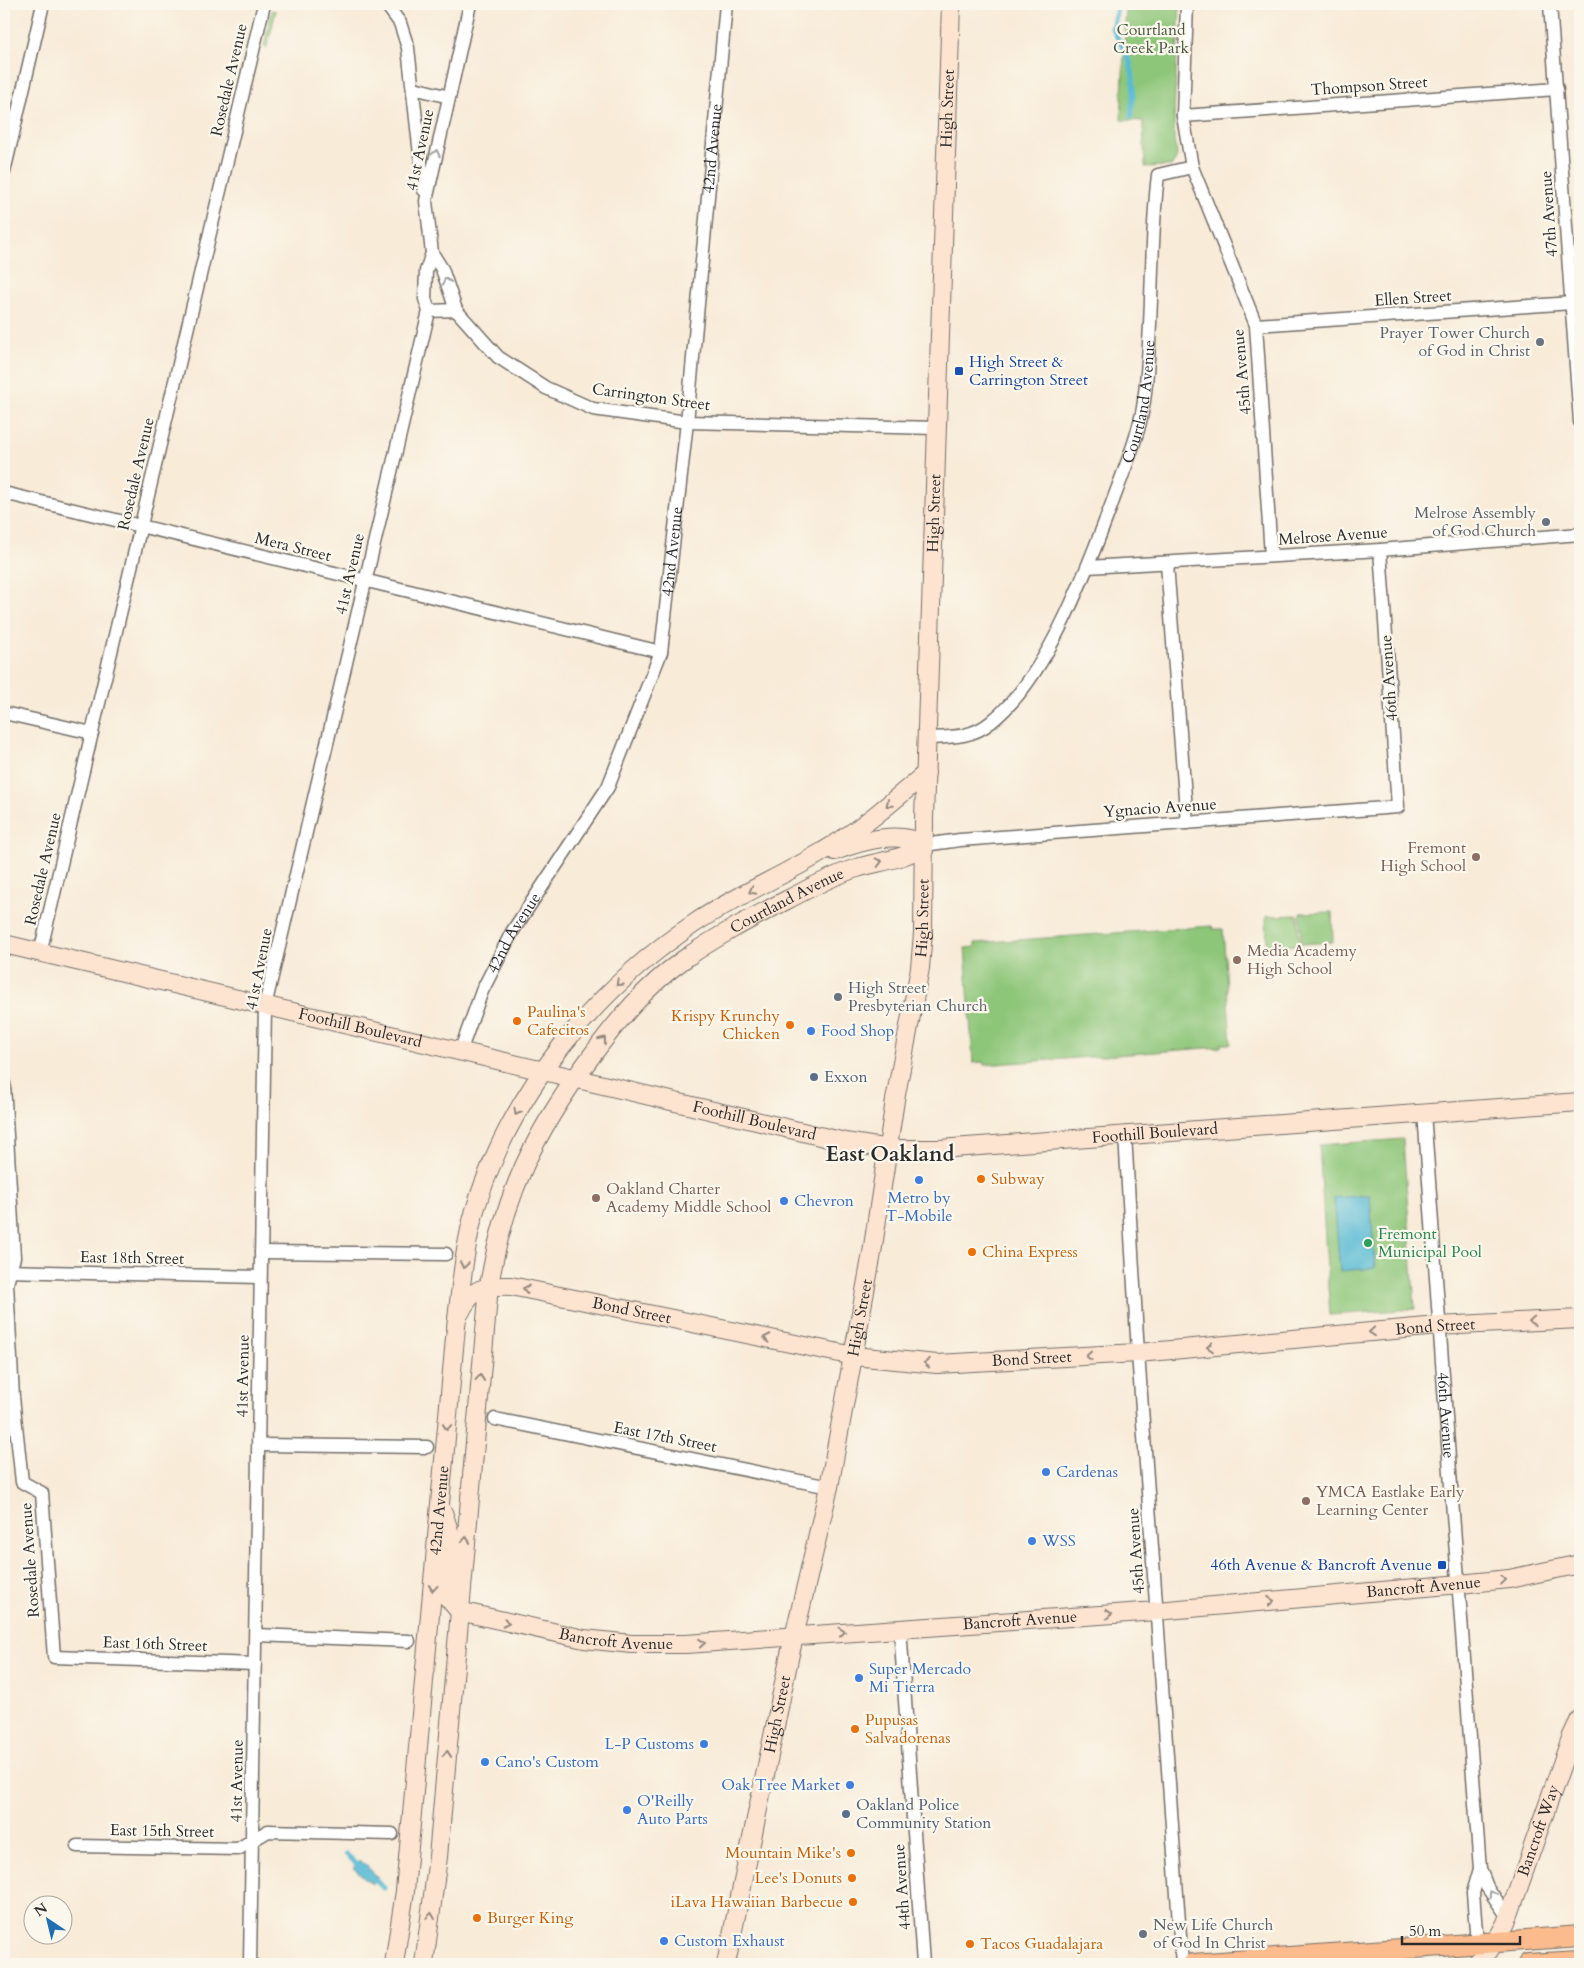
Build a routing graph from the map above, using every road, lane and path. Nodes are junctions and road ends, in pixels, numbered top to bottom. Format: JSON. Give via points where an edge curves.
{"nodes":[{"id":1,"x":43,"y":4,"type":"edge"},
{"id":2,"x":264,"y":4,"type":"edge"},
{"id":3,"x":386,"y":4,"type":"edge"},
{"id":4,"x":470,"y":4,"type":"edge"},
{"id":5,"x":726,"y":4,"type":"edge"},
{"id":6,"x":952,"y":4,"type":"edge"},
{"id":7,"x":1187,"y":4,"type":"edge"},
{"id":8,"x":1550,"y":4,"type":"edge"},
{"id":9,"x":414,"y":88,"type":"junction"},
{"id":10,"x":1557,"y":89,"type":"junction"},
{"id":11,"x":449,"y":96,"type":"junction"},
{"id":12,"x":1183,"y":116,"type":"junction"},
{"id":13,"x":1192,"y":167,"type":"junction"},
{"id":14,"x":4,"y":172,"type":"edge"},
{"id":15,"x":426,"y":201,"type":"junction"},
{"id":16,"x":432,"y":253,"type":"junction"},
{"id":17,"x":1572,"y":303,"type":"junction"},
{"id":18,"x":456,"y":310,"type":"junction"},
{"id":19,"x":429,"y":311,"type":"junction"},
{"id":20,"x":1256,"y":325,"type":"junction"},
{"id":21,"x":687,"y":422,"type":"junction"},
{"id":22,"x":1580,"y":422,"type":"edge"},
{"id":23,"x":937,"y":428,"type":"junction"},
{"id":24,"x":4,"y":493,"type":"edge"},
{"id":25,"x":141,"y":525,"type":"junction"},
{"id":26,"x":1580,"y":534,"type":"edge"},
{"id":27,"x":1380,"y":550,"type":"junction"},
{"id":28,"x":1271,"y":556,"type":"junction"},
{"id":29,"x":1167,"y":564,"type":"junction"},
{"id":30,"x":1088,"y":567,"type":"junction"},
{"id":31,"x":364,"y":582,"type":"junction"},
{"id":32,"x":661,"y":652,"type":"junction"},
{"id":33,"x":4,"y":712,"type":"edge"},
{"id":34,"x":92,"y":733,"type":"junction"},
{"id":35,"x":927,"y":738,"type":"junction"},
{"id":36,"x":926,"y":773,"type":"junction"},
{"id":37,"x":1398,"y":807,"type":"joint"},
{"id":38,"x":1187,"y":823,"type":"junction"},
{"id":39,"x":924,"y":845,"type":"junction"},
{"id":40,"x":798,"y":867,"type":"junction"},
{"id":41,"x":4,"y":944,"type":"edge"},
{"id":42,"x":40,"y":953,"type":"junction"},
{"id":43,"x":265,"y":1006,"type":"junction"},
{"id":44,"x":460,"y":1052,"type":"junction"},
{"id":45,"x":543,"y":1071,"type":"junction"},
{"id":46,"x":574,"y":1079,"type":"junction"},
{"id":47,"x":4,"y":1084,"type":"edge"},
{"id":48,"x":1580,"y":1102,"type":"edge"},
{"id":49,"x":1424,"y":1112,"type":"junction"},
{"id":50,"x":1125,"y":1135,"type":"junction"},
{"id":51,"x":889,"y":1149,"type":"junction"},
{"id":52,"x":261,"y":1252,"type":"junction"},
{"id":53,"x":446,"y":1254,"type":"dead end"},
{"id":54,"x":7,"y":1271,"type":"edge"},
{"id":55,"x":260,"y":1277,"type":"junction"},
{"id":56,"x":489,"y":1286,"type":"junction"},
{"id":57,"x":1580,"y":1319,"type":"edge"},
{"id":58,"x":1438,"y":1326,"type":"junction"},
{"id":59,"x":456,"y":1328,"type":"junction"},
{"id":60,"x":1138,"y":1353,"type":"junction"},
{"id":61,"x":854,"y":1356,"type":"junction"},
{"id":62,"x":8,"y":1397,"type":"edge"},
{"id":63,"x":495,"y":1419,"type":"dead end"},
{"id":64,"x":259,"y":1445,"type":"junction"},
{"id":65,"x":427,"y":1447,"type":"dead end"},
{"id":66,"x":828,"y":1486,"type":"junction"},
{"id":67,"x":440,"y":1504,"type":"junction"},
{"id":68,"x":1580,"y":1564,"type":"edge"},
{"id":69,"x":1460,"y":1584,"type":"junction"},
{"id":70,"x":459,"y":1611,"type":"junction"},
{"id":71,"x":1157,"y":1611,"type":"junction"},
{"id":72,"x":900,"y":1628,"type":"junction"},
{"id":73,"x":256,"y":1635,"type":"junction"},
{"id":74,"x":794,"y":1636,"type":"junction"},
{"id":75,"x":409,"y":1641,"type":"dead end"},
{"id":76,"x":54,"y":1658,"type":"joint"},
{"id":77,"x":255,"y":1664,"type":"junction"},
{"id":78,"x":1580,"y":1718,"type":"edge"},
{"id":79,"x":392,"y":1834,"type":"dead end"},
{"id":80,"x":253,"y":1840,"type":"junction"},
{"id":81,"x":77,"y":1846,"type":"dead end"},
{"id":82,"x":1480,"y":1869,"type":"junction"},
{"id":83,"x":1508,"y":1917,"type":"junction"},
{"id":84,"x":1580,"y":1936,"type":"edge"},
{"id":85,"x":1486,"y":1944,"type":"junction"},
{"id":86,"x":1580,"y":1961,"type":"edge"},
{"id":87,"x":250,"y":1964,"type":"edge"},
{"id":88,"x":394,"y":1964,"type":"edge"},
{"id":89,"x":424,"y":1964,"type":"edge"},
{"id":90,"x":726,"y":1964,"type":"edge"},
{"id":91,"x":924,"y":1964,"type":"edge"},
{"id":92,"x":1182,"y":1964,"type":"edge"},
{"id":93,"x":1193,"y":1964,"type":"edge"},
{"id":94,"x":1476,"y":1964,"type":"edge"},
{"id":95,"x":1528,"y":1964,"type":"edge"},
{"id":96,"x":1576,"y":1964,"type":"edge"}],
"edges":[{"from":1,"to":14,"type":"street"},
{"from":2,"to":25,"type":"street","name":"Rosedale Avenue"},
{"from":3,"to":9,"type":"street","via":[[400,23],[408,48]]},
{"from":4,"to":11,"type":"street","name":"41st Avenue"},
{"from":5,"to":21,"type":"street","name":"42nd Avenue"},
{"from":6,"to":23,"type":"main road","name":"High Street"},
{"from":7,"to":12,"type":"street"},
{"from":8,"to":10,"type":"street","name":"47th Avenue"},
{"from":9,"to":11,"type":"street"},
{"from":9,"to":15,"type":"street"},
{"from":10,"to":12,"type":"street","name":"Thompson Street"},
{"from":10,"to":17,"type":"street","name":"47th Avenue"},
{"from":15,"to":11,"type":"street","name":"41st Avenue","one_way":true},
{"from":12,"to":13,"type":"street"},
{"from":13,"to":20,"type":"street","name":"45th Avenue"},
{"from":13,"to":30,"type":"street","name":"Courtland Avenue","via":[[1158,175],[1144,403],[1124,470]]},
{"from":15,"to":16,"type":"street","name":"41st Avenue"},
{"from":18,"to":16,"type":"street","name":"Carrington Street","one_way":true,"via":[[442,269]]},
{"from":16,"to":19,"type":"street","name":"41st Avenue","via":[[426,271],[425,298]]},
{"from":17,"to":20,"type":"street","name":"Ellen Street"},
{"from":17,"to":22,"type":"street","name":"47th Avenue"},
{"from":18,"to":19,"type":"street"},
{"from":18,"to":21,"type":"street","name":"Carrington Street","via":[[498,357],[546,388],[593,409]]},
{"from":19,"to":31,"type":"street","name":"41st Avenue"},
{"from":20,"to":28,"type":"street","name":"45th Avenue"},
{"from":21,"to":23,"type":"street","name":"Carrington Street"},
{"from":21,"to":32,"type":"street","name":"42nd Avenue"},
{"from":23,"to":35,"type":"main road","name":"High Street"},
{"from":24,"to":25,"type":"street","name":"Mera Street"},
{"from":25,"to":31,"type":"street","name":"Mera Street"},
{"from":25,"to":34,"type":"street","name":"Rosedale Avenue"},
{"from":26,"to":27,"type":"street","name":"Melrose Avenue"},
{"from":27,"to":28,"type":"street","name":"Melrose Avenue"},
{"from":27,"to":37,"type":"street","name":"46th Avenue"},
{"from":28,"to":29,"type":"street","name":"Melrose Avenue"},
{"from":29,"to":30,"type":"street","name":"Melrose Avenue"},
{"from":29,"to":38,"type":"street"},
{"from":30,"to":35,"type":"street","name":"Courtland Avenue","via":[[1045,653],[1016,696],[992,722],[962,737]]},
{"from":31,"to":32,"type":"street","name":"Mera Street"},
{"from":31,"to":43,"type":"street","name":"41st Avenue"},
{"from":32,"to":44,"type":"street","name":"42nd Avenue","via":[[608,787],[512,932],[482,992]]},
{"from":33,"to":34,"type":"street"},
{"from":34,"to":42,"type":"street","name":"Rosedale Avenue"},
{"from":35,"to":36,"type":"main road","name":"High Street"},
{"from":36,"to":39,"type":"main road","name":"High Street"},
{"from":36,"to":40,"type":"main road","name":"Courtland Avenue","one_way":true,"via":[[864,824]]},
{"from":37,"to":38,"type":"street","name":"Ygnacio Avenue"},
{"from":38,"to":39,"type":"street","name":"Ygnacio Avenue"},
{"from":39,"to":40,"type":"main road","name":"Courtland Avenue","via":[[915,839],[877,840],[849,846]]},
{"from":46,"to":39,"type":"main road","name":"Courtland Avenue","one_way":true,"via":[[635,1002],[676,965],[710,942],[834,877],[914,853]]},
{"from":39,"to":51,"type":"main road","name":"High Street","via":[[920,968]]},
{"from":40,"to":45,"type":"main road","name":"Courtland Avenue","one_way":true,"via":[[696,922],[648,958],[594,1007]]},
{"from":41,"to":42,"type":"main road","name":"Foothill Boulevard"},
{"from":42,"to":43,"type":"main road","name":"Foothill Boulevard"},
{"from":43,"to":44,"type":"main road","name":"Foothill Boulevard"},
{"from":43,"to":52,"type":"street","name":"41st Avenue"},
{"from":44,"to":45,"type":"main road","name":"Foothill Boulevard"},
{"from":45,"to":46,"type":"main road","name":"Foothill Boulevard"},
{"from":45,"to":59,"type":"main road","name":"42nd Avenue","one_way":true,"via":[[514,1117],[484,1185],[466,1249]]},
{"from":46,"to":51,"type":"main road","name":"Foothill Boulevard","via":[[839,1141]]},
{"from":46,"to":56,"type":"main road","name":"42nd Avenue","via":[[542,1128],[511,1195]]},
{"from":47,"to":54,"type":"street","name":"Rosedale Avenue","via":[[14,1257]]},
{"from":48,"to":49,"type":"main road","name":"Foothill Boulevard"},
{"from":49,"to":50,"type":"main road","name":"Foothill Boulevard"},
{"from":49,"to":58,"type":"street","name":"46th Avenue"},
{"from":50,"to":51,"type":"main road","name":"Foothill Boulevard","via":[[939,1149]]},
{"from":50,"to":60,"type":"street","name":"45th Avenue"},
{"from":51,"to":61,"type":"main road","name":"High Street"},
{"from":52,"to":53,"type":"street"},
{"from":52,"to":55,"type":"street","name":"41st Avenue"},
{"from":54,"to":55,"type":"street","name":"East 18th Street"},
{"from":54,"to":62,"type":"street","name":"Rosedale Avenue"},
{"from":55,"to":64,"type":"street","name":"41st Avenue"},
{"from":56,"to":59,"type":"main road","via":[[470,1295]]},
{"from":61,"to":56,"type":"main road","name":"Bond Street","one_way":true,"via":[[511,1286]]},
{"from":70,"to":56,"type":"main road","name":"42nd Avenue","one_way":true},
{"from":57,"to":58,"type":"main road","name":"Bond Street","one_way":true},
{"from":58,"to":60,"type":"main road","name":"Bond Street","one_way":true},
{"from":58,"to":69,"type":"street","name":"46th Avenue"},
{"from":59,"to":67,"type":"main road","name":"42nd Avenue","one_way":true},
{"from":60,"to":61,"type":"main road","name":"Bond Street","one_way":true,"via":[[937,1364]]},
{"from":60,"to":71,"type":"street","name":"45th Avenue"},
{"from":61,"to":66,"type":"main road","name":"High Street"},
{"from":62,"to":76,"type":"street","name":"Rosedale Avenue","via":[[22,1482],[42,1493]]},
{"from":63,"to":66,"type":"street","name":"East 17th Street"},
{"from":64,"to":65,"type":"street"},
{"from":64,"to":73,"type":"street","name":"41st Avenue"},
{"from":66,"to":74,"type":"main road","name":"High Street"},
{"from":67,"to":70,"type":"main road","via":[[450,1537],[447,1597]]},
{"from":67,"to":88,"type":"main road","name":"42nd Avenue","one_way":true,"via":[[405,1891]]},
{"from":69,"to":68,"type":"main road","name":"Bancroft Avenue","one_way":true,"via":[[1509,1579]]},
{"from":71,"to":69,"type":"main road","name":"Bancroft Avenue","one_way":true},
{"from":69,"to":82,"type":"street","name":"46th Avenue"},
{"from":70,"to":74,"type":"main road","name":"Bancroft Avenue","one_way":true,"via":[[562,1634],[632,1644],[686,1644]]},
{"from":89,"to":70,"type":"main road","name":"42nd Avenue","one_way":true,"via":[[438,1857]]},
{"from":72,"to":71,"type":"main road","name":"Bancroft Avenue","one_way":true},
{"from":71,"to":92,"type":"street","name":"45th Avenue"},
{"from":74,"to":72,"type":"main road","name":"Bancroft Avenue","one_way":true},
{"from":72,"to":91,"type":"street","name":"44th Avenue"},
{"from":73,"to":75,"type":"street"},
{"from":73,"to":77,"type":"street","name":"41st Avenue"},
{"from":74,"to":90,"type":"main road","name":"High Street"},
{"from":76,"to":77,"type":"street","name":"East 16th Street"},
{"from":77,"to":80,"type":"street","name":"41st Avenue"},
{"from":78,"to":83,"type":"main road","name":"Bancroft Way"},
{"from":79,"to":80,"type":"street","name":"East 15th Street","via":[[268,1831]]},
{"from":80,"to":81,"type":"street","name":"East 15th Street","via":[[238,1849]]},
{"from":80,"to":87,"type":"street","name":"41st Avenue"},
{"from":83,"to":82,"type":"street","name":"46th Avenue","one_way":true,"via":[[1487,1887]]},
{"from":82,"to":85,"type":"street","name":"46th Avenue","via":[[1473,1893]]},
{"from":83,"to":85,"type":"main road"},
{"from":84,"to":85,"type":"main road"},
{"from":85,"to":93,"type":"main road"},
{"from":85,"to":94,"type":"main road"},
{"from":86,"to":95,"type":"main road"},
{"from":86,"to":96,"type":"main road"}]}
